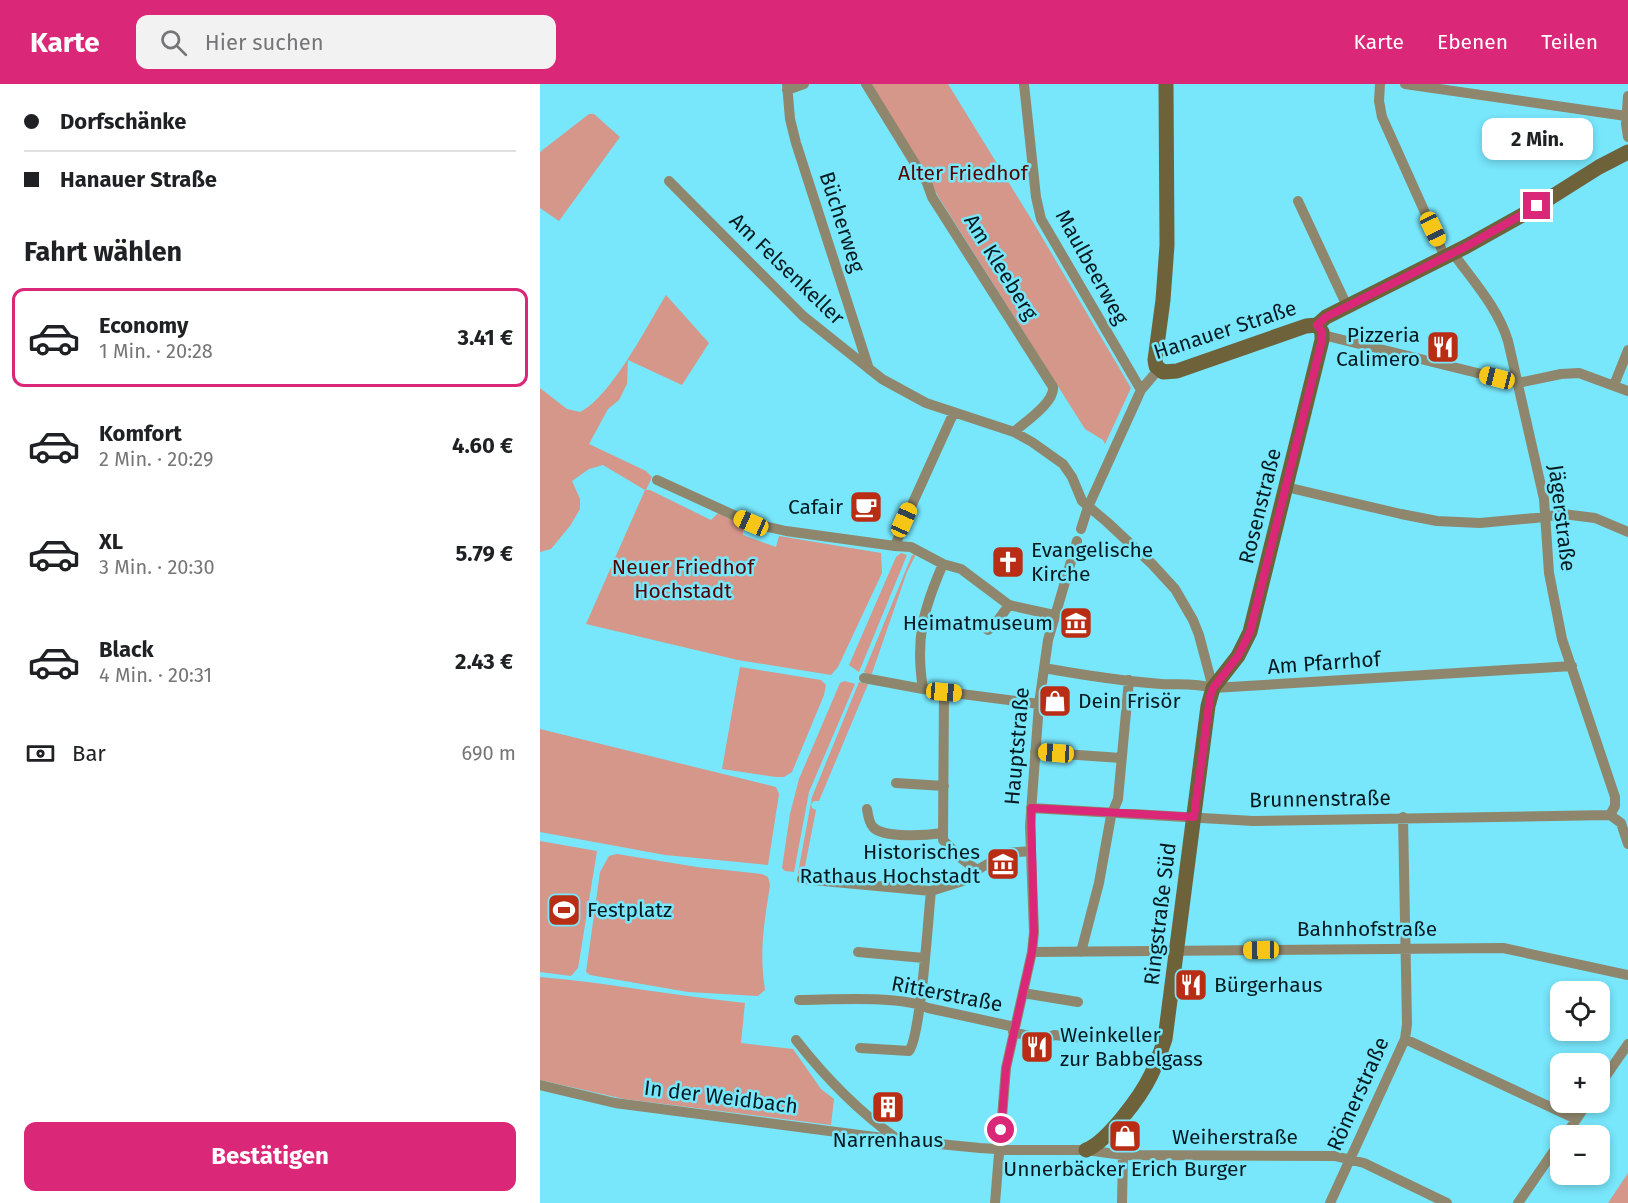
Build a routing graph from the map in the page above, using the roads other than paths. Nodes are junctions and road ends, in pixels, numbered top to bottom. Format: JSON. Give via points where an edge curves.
{"nodes":[{"id":1,"x":804,"y":84,"type":"edge"},
{"id":2,"x":866,"y":84,"type":"edge"},
{"id":3,"x":1024,"y":84,"type":"edge"},
{"id":4,"x":1166,"y":84,"type":"edge"},
{"id":5,"x":1380,"y":84,"type":"edge"},
{"id":6,"x":1405,"y":84,"type":"edge"},
{"id":7,"x":787,"y":87,"type":"edge"},
{"id":8,"x":1628,"y":96,"type":"edge"},
{"id":9,"x":1626,"y":116,"type":"junction"},
{"id":10,"x":1628,"y":137,"type":"edge"},
{"id":11,"x":1628,"y":152,"type":"edge"},
{"id":12,"x":669,"y":181,"type":"dead end"},
{"id":13,"x":1298,"y":201,"type":"dead end"},
{"id":14,"x":1449,"y":255,"type":"junction"},
{"id":15,"x":1347,"y":306,"type":"junction"},
{"id":16,"x":1320,"y":330,"type":"junction"},
{"id":17,"x":1628,"y":350,"type":"edge"},
{"id":18,"x":869,"y":369,"type":"junction"},
{"id":19,"x":1158,"y":370,"type":"junction"},
{"id":20,"x":1518,"y":383,"type":"junction"},
{"id":21,"x":1614,"y":385,"type":"junction"},
{"id":22,"x":1140,"y":390,"type":"junction"},
{"id":23,"x":1628,"y":391,"type":"edge"},
{"id":24,"x":954,"y":412,"type":"junction"},
{"id":25,"x":1014,"y":432,"type":"junction"},
{"id":26,"x":657,"y":480,"type":"dead end"},
{"id":27,"x":1286,"y":487,"type":"junction"},
{"id":28,"x":1089,"y":507,"type":"junction"},
{"id":29,"x":1546,"y":516,"type":"junction"},
{"id":30,"x":1081,"y":529,"type":"dead end"},
{"id":31,"x":1628,"y":532,"type":"edge"},
{"id":32,"x":1077,"y":541,"type":"dead end"},
{"id":33,"x":895,"y":546,"type":"junction"},
{"id":34,"x":943,"y":564,"type":"junction"},
{"id":35,"x":1008,"y":605,"type":"junction"},
{"id":36,"x":1054,"y":615,"type":"junction"},
{"id":37,"x":988,"y":630,"type":"dead end"},
{"id":38,"x":1572,"y":666,"type":"junction"},
{"id":39,"x":1044,"y":668,"type":"junction"},
{"id":40,"x":864,"y":678,"type":"dead end"},
{"id":41,"x":1129,"y":680,"type":"junction"},
{"id":42,"x":1213,"y":688,"type":"junction"},
{"id":43,"x":923,"y":689,"type":"junction"},
{"id":44,"x":944,"y":692,"type":"junction"},
{"id":45,"x":1039,"y":704,"type":"junction"},
{"id":46,"x":1035,"y":752,"type":"junction"},
{"id":47,"x":1121,"y":758,"type":"junction"},
{"id":48,"x":896,"y":783,"type":"dead end"},
{"id":49,"x":944,"y":786,"type":"junction"},
{"id":50,"x":1031,"y":808,"type":"junction"},
{"id":51,"x":867,"y":809,"type":"dead end"},
{"id":52,"x":1113,"y":811,"type":"junction"},
{"id":53,"x":1610,"y":815,"type":"junction"},
{"id":54,"x":1194,"y":817,"type":"junction"},
{"id":55,"x":1403,"y":818,"type":"junction"},
{"id":56,"x":943,"y":833,"type":"junction"},
{"id":57,"x":1628,"y":844,"type":"edge"},
{"id":58,"x":1031,"y":851,"type":"junction"},
{"id":59,"x":977,"y":870,"type":"junction"},
{"id":60,"x":802,"y":879,"type":"dead end"},
{"id":61,"x":931,"y":891,"type":"junction"},
{"id":62,"x":1405,"y":949,"type":"junction"},
{"id":63,"x":1177,"y":951,"type":"junction"},
{"id":64,"x":858,"y":952,"type":"dead end"},
{"id":65,"x":1032,"y":952,"type":"junction"},
{"id":66,"x":1081,"y":952,"type":"junction"},
{"id":67,"x":924,"y":958,"type":"junction"},
{"id":68,"x":1628,"y":975,"type":"edge"},
{"id":69,"x":1023,"y":993,"type":"junction"},
{"id":70,"x":799,"y":1000,"type":"dead end"},
{"id":71,"x":1078,"y":1002,"type":"dead end"},
{"id":72,"x":920,"y":1004,"type":"junction"},
{"id":73,"x":1014,"y":1029,"type":"junction"},
{"id":74,"x":1086,"y":1038,"type":"dead end"},
{"id":75,"x":1405,"y":1039,"type":"junction"},
{"id":76,"x":796,"y":1040,"type":"dead end"},
{"id":77,"x":1628,"y":1044,"type":"edge"},
{"id":78,"x":860,"y":1048,"type":"dead end"},
{"id":79,"x":1610,"y":1070,"type":"edge"},
{"id":80,"x":540,"y":1085,"type":"edge"},
{"id":81,"x":1580,"y":1113,"type":"edge"},
{"id":82,"x":1576,"y":1119,"type":"junction"},
{"id":83,"x":1572,"y":1125,"type":"edge"},
{"id":84,"x":898,"y":1140,"type":"junction"},
{"id":85,"x":1000,"y":1149,"type":"junction"},
{"id":86,"x":1086,"y":1150,"type":"junction"},
{"id":87,"x":1123,"y":1155,"type":"junction"},
{"id":88,"x":1550,"y":1157,"type":"edge"},
{"id":89,"x":1350,"y":1159,"type":"junction"},
{"id":90,"x":996,"y":1203,"type":"edge"},
{"id":91,"x":1122,"y":1203,"type":"edge"},
{"id":92,"x":1330,"y":1203,"type":"edge"},
{"id":93,"x":1447,"y":1203,"type":"edge"},
{"id":94,"x":1518,"y":1203,"type":"edge"}],
"edges":[{"from":1,"to":7,"type":"street"},
{"from":2,"to":25,"type":"street","name":"Am Kleeberg","via":[[932,197],[1053,387],[1047,403]]},
{"from":3,"to":22,"type":"street","name":"Maulbeerweg","via":[[1041,219]]},
{"from":4,"to":19,"type":"street","via":[[1167,245],[1155,360]]},
{"from":5,"to":14,"type":"street","name":"Jägerstraße","via":[[1382,117]]},
{"from":6,"to":9,"type":"street"},
{"from":7,"to":18,"type":"street","name":"Bücherweg","via":[[796,144]]},
{"from":8,"to":9,"type":"street"},
{"from":9,"to":10,"type":"street"},
{"from":11,"to":14,"type":"street","name":"Hanauer Straße"},
{"from":12,"to":18,"type":"street","name":"Am Felsenkeller","via":[[797,311]]},
{"from":13,"to":15,"type":"street"},
{"from":14,"to":15,"type":"street","name":"Hanauer Straße"},
{"from":14,"to":20,"type":"street","name":"Jägerstraße","via":[[1501,321]]},
{"from":15,"to":16,"type":"street","name":"Hanauer Straße","via":[[1326,317]]},
{"from":16,"to":19,"type":"street","name":"Hanauer Straße","via":[[1306,326],[1177,370]]},
{"from":16,"to":20,"type":"street"},
{"from":16,"to":27,"type":"street","name":"Rosenstraße"},
{"from":17,"to":21,"type":"street"},
{"from":18,"to":24,"type":"street","name":"Am Felsenkeller","via":[[912,397]]},
{"from":19,"to":22,"type":"street","name":"Hanauer Straße"},
{"from":20,"to":21,"type":"street","via":[[1574,373]]},
{"from":20,"to":29,"type":"street","name":"Jägerstraße"},
{"from":21,"to":23,"type":"street"},
{"from":22,"to":28,"type":"street","name":"Hanauer Straße"},
{"from":24,"to":25,"type":"street","name":"Am Felsenkeller"},
{"from":24,"to":33,"type":"street"},
{"from":25,"to":28,"type":"street","name":"Am Felsenkeller","via":[[1063,464],[1080,498]]},
{"from":26,"to":33,"type":"street","via":[[751,523]]},
{"from":27,"to":29,"type":"street","via":[[1437,521],[1480,523]]},
{"from":27,"to":42,"type":"street","name":"Rosenstraße","via":[[1247,640]]},
{"from":28,"to":30,"type":"street"},
{"from":28,"to":42,"type":"street","name":"Ringstraße Süd","via":[[1175,589],[1199,635]]},
{"from":29,"to":31,"type":"street","via":[[1588,517]]},
{"from":29,"to":38,"type":"street","name":"Jägerstraße","via":[[1549,573],[1562,639]]},
{"from":32,"to":36,"type":"street","name":"Hauptstraße"},
{"from":33,"to":34,"type":"street","via":[[911,547]]},
{"from":34,"to":35,"type":"street","via":[[961,569]]},
{"from":34,"to":43,"type":"street","via":[[921,629]]},
{"from":35,"to":36,"type":"street"},
{"from":35,"to":37,"type":"street"},
{"from":36,"to":39,"type":"street","name":"Hauptstraße"},
{"from":38,"to":42,"type":"street","name":"Am Pfarrhof"},
{"from":38,"to":53,"type":"street","name":"Jägerstraße","via":[[1615,798]]},
{"from":39,"to":41,"type":"street","name":"Am Pfarrhof"},
{"from":39,"to":45,"type":"street","name":"Hauptstraße"},
{"from":40,"to":43,"type":"street"},
{"from":41,"to":42,"type":"street","name":"Am Pfarrhof"},
{"from":41,"to":47,"type":"street"},
{"from":42,"to":54,"type":"street","name":"Ringstraße Süd"},
{"from":43,"to":44,"type":"street"},
{"from":44,"to":45,"type":"street"},
{"from":44,"to":49,"type":"street"},
{"from":45,"to":46,"type":"street","name":"Hauptstraße"},
{"from":46,"to":47,"type":"street"},
{"from":46,"to":50,"type":"street","name":"Hauptstraße"},
{"from":47,"to":52,"type":"street","via":[[1118,799]]},
{"from":48,"to":49,"type":"street"},
{"from":49,"to":56,"type":"street"},
{"from":50,"to":52,"type":"street","name":"Brunnenstraße"},
{"from":50,"to":58,"type":"street","name":"Hauptstraße"},
{"from":51,"to":56,"type":"street","via":[[872,826],[879,831]]},
{"from":52,"to":54,"type":"street","name":"Brunnenstraße"},
{"from":52,"to":66,"type":"street"},
{"from":53,"to":55,"type":"street","name":"Brunnenstraße"},
{"from":53,"to":57,"type":"street","via":[[1621,823]]},
{"from":54,"to":55,"type":"street","name":"Brunnenstraße"},
{"from":54,"to":63,"type":"street","name":"Ringstraße Süd"},
{"from":55,"to":62,"type":"street","name":"Römerstraße"},
{"from":56,"to":59,"type":"street","via":[[943,840]]},
{"from":58,"to":59,"type":"street","via":[[1007,853]]},
{"from":58,"to":65,"type":"street","name":"Hauptstraße","via":[[1035,911]]},
{"from":59,"to":61,"type":"street","via":[[966,880]]},
{"from":60,"to":61,"type":"street"},
{"from":61,"to":67,"type":"street"},
{"from":62,"to":63,"type":"street","name":"Bahnhofstraße"},
{"from":62,"to":68,"type":"street","name":"Bahnhofstraße","via":[[1510,948]]},
{"from":62,"to":75,"type":"street","name":"Römerstraße"},
{"from":63,"to":66,"type":"street","name":"Bahnhofstraße"},
{"from":63,"to":86,"type":"street","name":"Ringstraße Süd","via":[[1164,1039],[1151,1076],[1104,1138]]},
{"from":64,"to":67,"type":"street"},
{"from":65,"to":66,"type":"street","name":"Bahnhofstraße"},
{"from":65,"to":69,"type":"street","name":"Hauptstraße"},
{"from":67,"to":72,"type":"street"},
{"from":69,"to":71,"type":"street"},
{"from":69,"to":73,"type":"street","name":"Hauptstraße"},
{"from":70,"to":72,"type":"street","name":"Ritterstraße"},
{"from":72,"to":73,"type":"street","name":"Ritterstraße"},
{"from":72,"to":78,"type":"street","via":[[909,1051]]},
{"from":73,"to":74,"type":"street","via":[[1044,1040],[1054,1035]]},
{"from":73,"to":85,"type":"street","name":"Hauptstraße","via":[[1003,1091]]},
{"from":75,"to":82,"type":"street"},
{"from":75,"to":89,"type":"street","name":"Römerstraße"},
{"from":76,"to":84,"type":"street","via":[[852,1102]]},
{"from":77,"to":79,"type":"street"},
{"from":80,"to":84,"type":"street","name":"In der Weidbach","via":[[615,1103]]},
{"from":81,"to":82,"type":"street"},
{"from":82,"to":83,"type":"street"},
{"from":84,"to":85,"type":"street","name":"In der Weidbach"},
{"from":85,"to":86,"type":"street"},
{"from":85,"to":90,"type":"street","name":"Hauptstraße"},
{"from":86,"to":87,"type":"street","name":"Weiherstraße"},
{"from":87,"to":89,"type":"street","name":"Weiherstraße"},
{"from":87,"to":91,"type":"street"},
{"from":88,"to":94,"type":"street"},
{"from":89,"to":92,"type":"street","name":"Römerstraße"},
{"from":89,"to":93,"type":"street","name":"Weiherstraße"}]}
